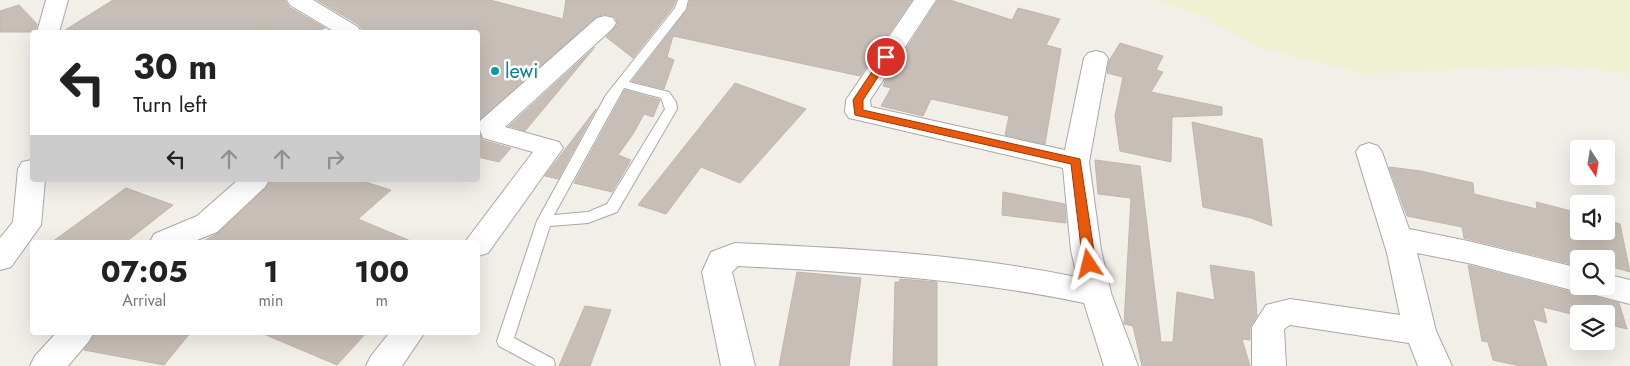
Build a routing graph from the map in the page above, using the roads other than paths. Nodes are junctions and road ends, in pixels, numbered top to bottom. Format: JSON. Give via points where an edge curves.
{"nodes":[{"id":1,"x":57,"y":0,"type":"edge"},
{"id":2,"x":298,"y":0,"type":"edge"},
{"id":3,"x":683,"y":0,"type":"edge"},
{"id":4,"x":924,"y":0,"type":"edge"},
{"id":5,"x":605,"y":23,"type":"dead end"},
{"id":6,"x":49,"y":30,"type":"edge"},
{"id":7,"x":347,"y":30,"type":"edge"},
{"id":8,"x":1096,"y":58,"type":"dead end"},
{"id":9,"x":621,"y":84,"type":"junction"},
{"id":10,"x":1369,"y":152,"type":"dead end"},
{"id":11,"x":1076,"y":162,"type":"junction"},
{"id":12,"x":31,"y":182,"type":"edge"},
{"id":13,"x":252,"y":182,"type":"edge"},
{"id":14,"x":544,"y":221,"type":"junction"},
{"id":15,"x":1397,"y":238,"type":"junction"},
{"id":16,"x":169,"y":240,"type":"edge"},
{"id":17,"x":480,"y":243,"type":"edge"},
{"id":18,"x":0,"y":259,"type":"edge"},
{"id":19,"x":1570,"y":278,"type":"edge"},
{"id":20,"x":1615,"y":288,"type":"edge"},
{"id":21,"x":1630,"y":292,"type":"edge"},
{"id":22,"x":1096,"y":293,"type":"junction"},
{"id":23,"x":1420,"y":331,"type":"junction"},
{"id":24,"x":75,"y":335,"type":"edge"},
{"id":25,"x":407,"y":335,"type":"edge"},
{"id":26,"x":47,"y":366,"type":"edge"},
{"id":27,"x":383,"y":366,"type":"edge"},
{"id":28,"x":546,"y":366,"type":"edge"},
{"id":29,"x":738,"y":366,"type":"edge"},
{"id":30,"x":1122,"y":366,"type":"edge"},
{"id":31,"x":1269,"y":366,"type":"edge"},
{"id":32,"x":1435,"y":366,"type":"edge"}],
"edges":[{"from":1,"to":6,"type":"street"},
{"from":2,"to":7,"type":"street"},
{"from":3,"to":9,"type":"lane","via":[[680,10]]},
{"from":4,"to":11,"type":"street","via":[[858,100],[858,112]]},
{"from":5,"to":17,"type":"street","via":[[490,126],[492,132],[550,148]]},
{"from":8,"to":11,"type":"street"},
{"from":9,"to":14,"type":"lane"},
{"from":9,"to":14,"type":"lane","via":[[665,95],[671,109],[612,208],[590,218]]},
{"from":10,"to":15,"type":"street"},
{"from":11,"to":22,"type":"street","via":[[1086,250]]},
{"from":12,"to":18,"type":"street","via":[[27,225]]},
{"from":13,"to":16,"type":"street","via":[[207,224]]},
{"from":14,"to":28,"type":"lane","via":[[505,342]]},
{"from":15,"to":19,"type":"street"},
{"from":15,"to":23,"type":"street"},
{"from":20,"to":21,"type":"street"},
{"from":22,"to":29,"type":"street","via":[[1036,279],[879,262],[735,254],[722,260],[717,272]]},
{"from":22,"to":30,"type":"street"},
{"from":23,"to":31,"type":"street","via":[[1290,312],[1277,314],[1268,326]]},
{"from":23,"to":32,"type":"street"},
{"from":24,"to":26,"type":"street"},
{"from":25,"to":27,"type":"street"}]}
